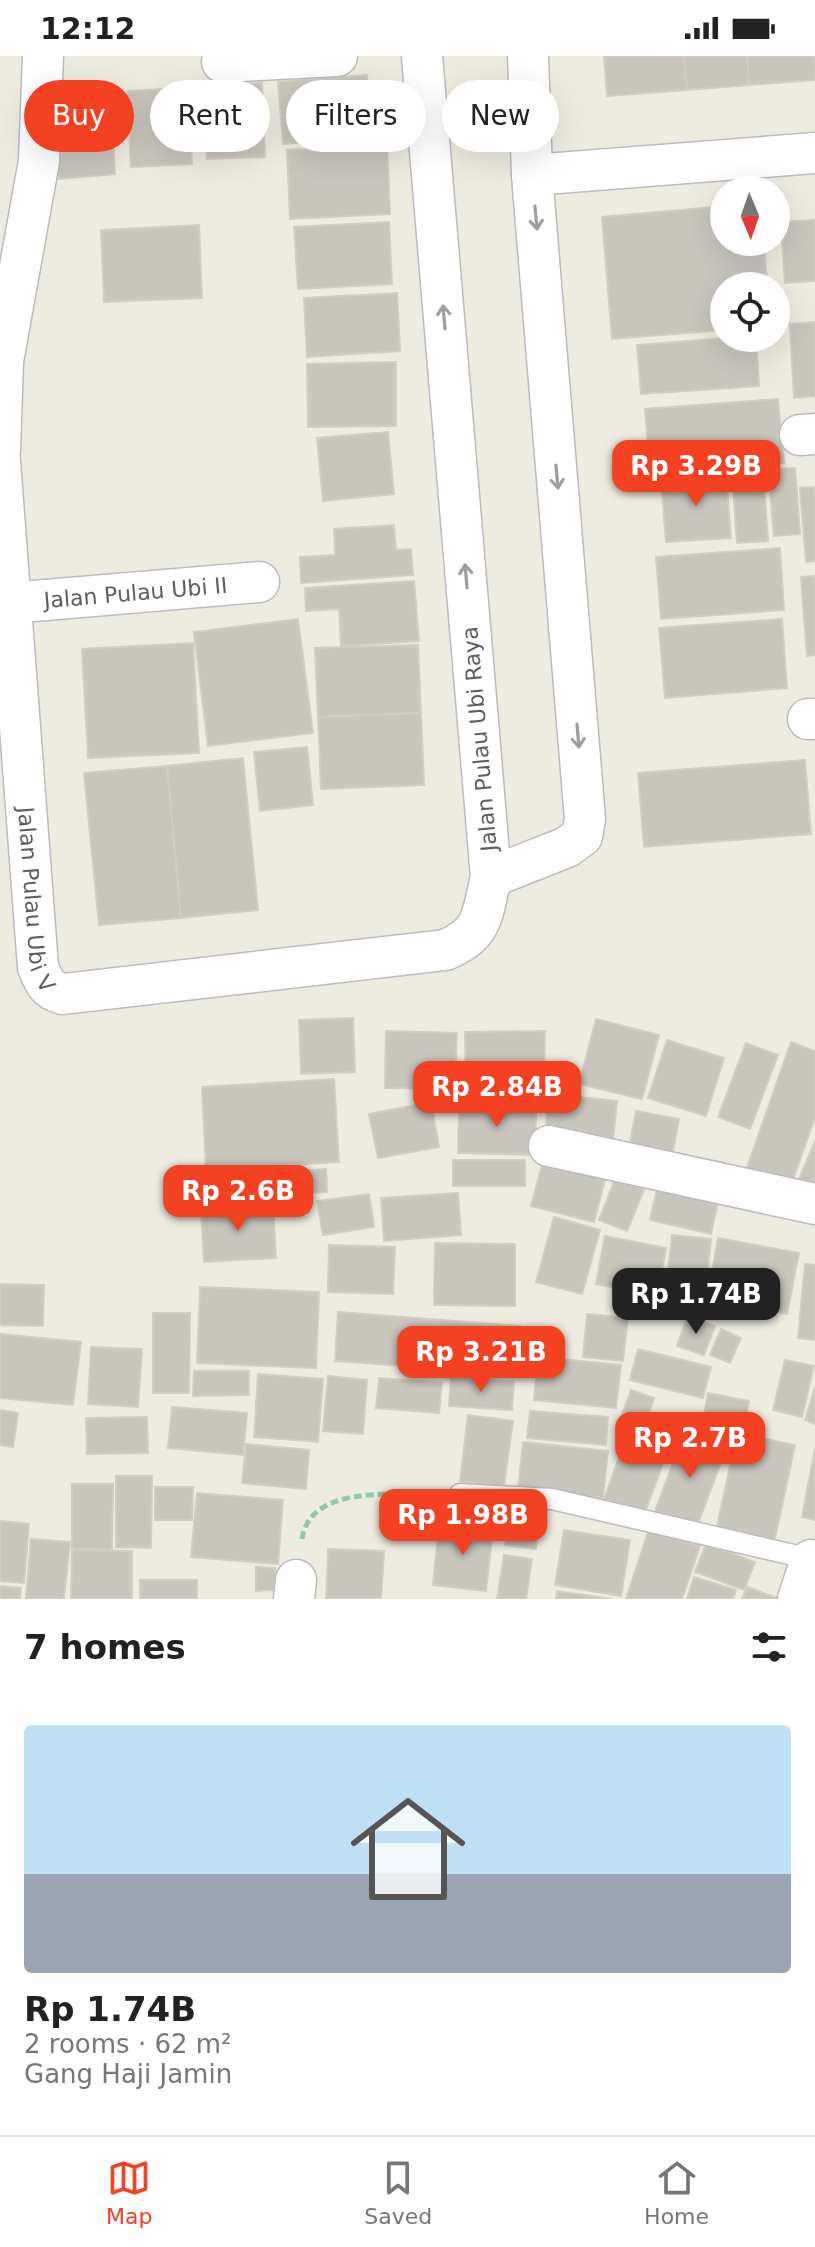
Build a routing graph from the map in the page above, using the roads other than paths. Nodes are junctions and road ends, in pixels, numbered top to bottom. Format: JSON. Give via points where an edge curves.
{"nodes":[{"id":1,"x":43,"y":56,"type":"edge"},
{"id":2,"x":337,"y":56,"type":"edge"},
{"id":3,"x":422,"y":56,"type":"edge"},
{"id":4,"x":528,"y":56,"type":"edge"},
{"id":5,"x":222,"y":62,"type":"dead end"},
{"id":6,"x":815,"y":153,"type":"edge"},
{"id":7,"x":532,"y":175,"type":"junction"},
{"id":8,"x":0,"y":451,"type":"edge"},
{"id":9,"x":0,"y":461,"type":"edge"},
{"id":10,"x":259,"y":582,"type":"dead end"},
{"id":11,"x":10,"y":603,"type":"junction"},
{"id":12,"x":491,"y":877,"type":"junction"},
{"id":13,"x":549,"y":1146,"type":"dead end"},
{"id":14,"x":815,"y":1204,"type":"edge"},
{"id":15,"x":460,"y":1494,"type":"road end"},
{"id":16,"x":813,"y":1560,"type":"edge"},
{"id":17,"x":798,"y":1599,"type":"edge"}],
"edges":[{"from":1,"to":8,"type":"street","via":[[39,161],[3,361]]},
{"from":2,"to":5,"type":"street"},
{"from":12,"to":3,"type":"street","name":"Jalan Pulau Ubi Raya","one_way":true},
{"from":4,"to":7,"type":"street","name":"Jalan Pulau Ubi Raya"},
{"from":6,"to":7,"type":"street"},
{"from":7,"to":12,"type":"street","name":"Jalan Pulau Ubi Raya","one_way":true,"via":[[584,828],[567,847]]},
{"from":9,"to":11,"type":"street","name":"Jalan Pulau Ubi V"},
{"from":10,"to":11,"type":"street","name":"Jalan Pulau Ubi II"},
{"from":11,"to":12,"type":"street","name":"Jalan Pulau Ubi V","via":[[38,967],[52,991],[63,994],[445,950],[466,941],[479,927]]},
{"from":13,"to":14,"type":"street"},
{"from":15,"to":16,"type":"lane","via":[[552,1499]]},
{"from":16,"to":17,"type":"street"}]}
